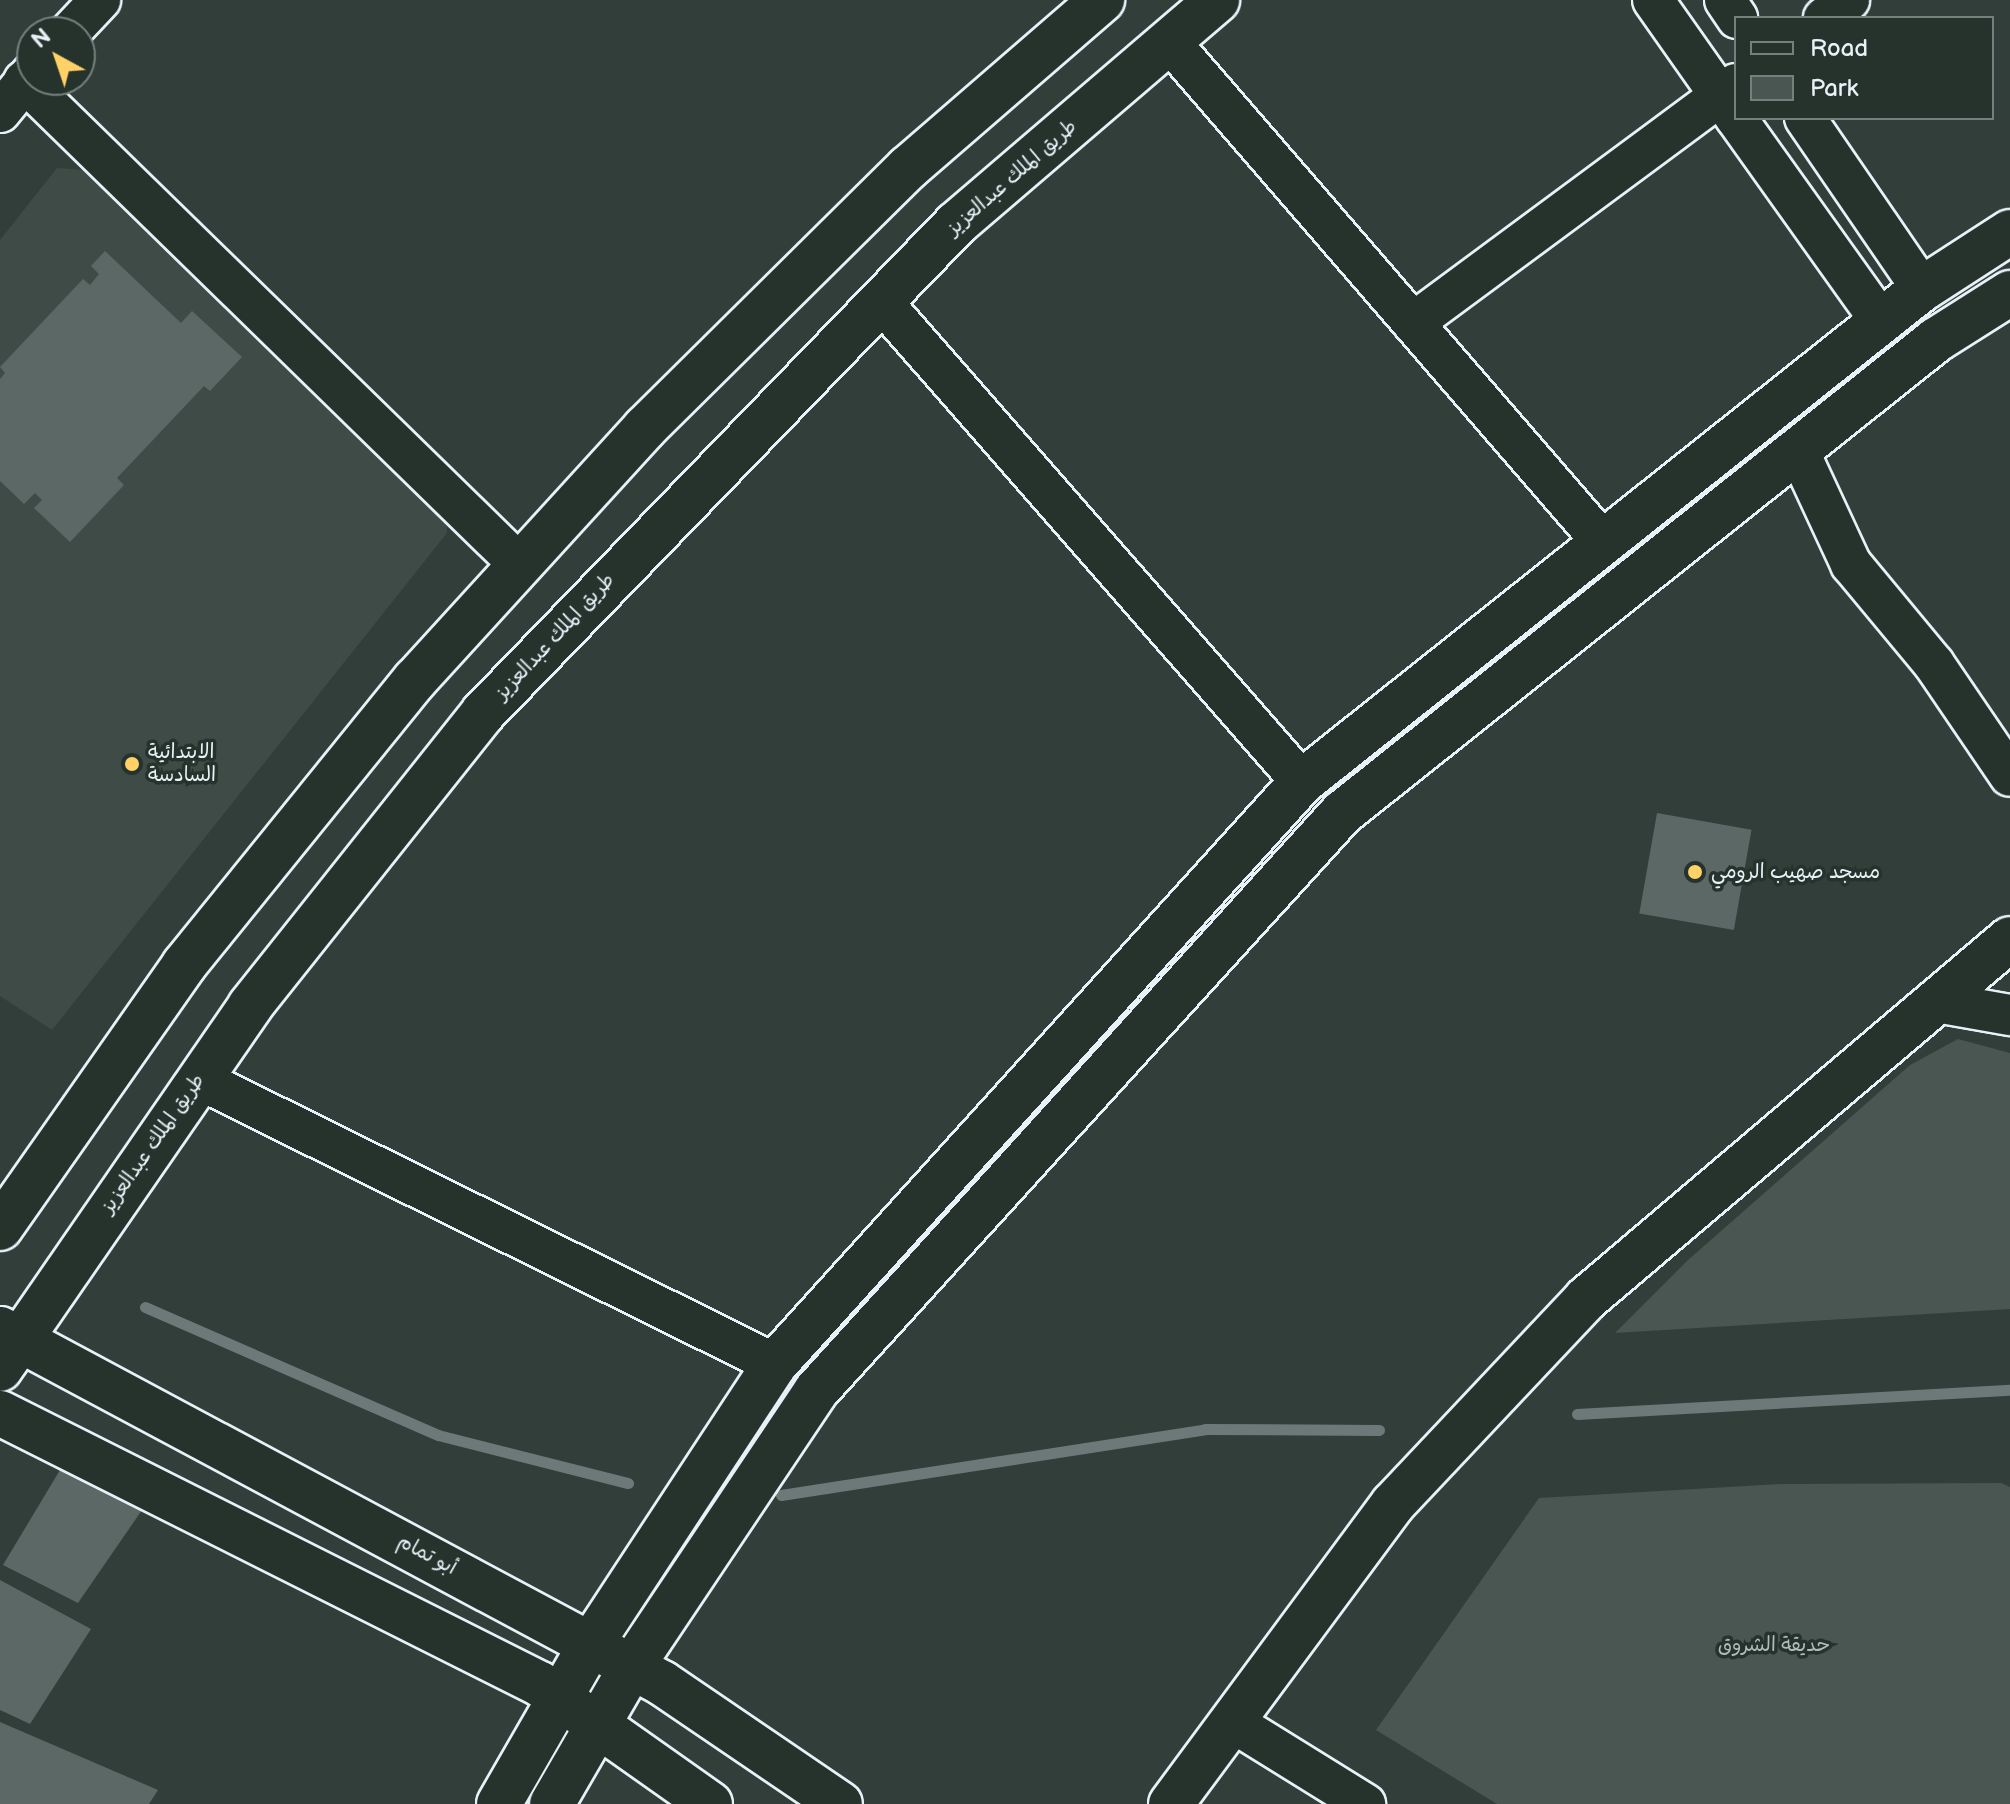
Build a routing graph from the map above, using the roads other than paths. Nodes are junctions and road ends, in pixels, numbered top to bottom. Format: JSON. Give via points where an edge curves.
{"nodes":[{"id":1,"x":100,"y":0,"type":"edge"},
{"id":2,"x":1102,"y":0,"type":"edge"},
{"id":3,"x":1217,"y":0,"type":"edge"},
{"id":4,"x":1653,"y":0,"type":"edge"},
{"id":5,"x":1849,"y":0,"type":"edge"},
{"id":6,"x":85,"y":16,"type":"edge"},
{"id":7,"x":1827,"y":16,"type":"edge"},
{"id":8,"x":1169,"y":41,"type":"junction"},
{"id":9,"x":16,"y":92,"type":"edge"},
{"id":10,"x":47,"y":96,"type":"edge"},
{"id":11,"x":1732,"y":104,"type":"edge"},
{"id":12,"x":0,"y":112,"type":"edge"},
{"id":13,"x":1743,"y":120,"type":"edge"},
{"id":14,"x":1806,"y":120,"type":"edge"},
{"id":15,"x":2010,"y":232,"type":"edge"},
{"id":16,"x":1922,"y":289,"type":"junction"},
{"id":17,"x":2010,"y":293,"type":"edge"},
{"id":18,"x":880,"y":300,"type":"junction"},
{"id":19,"x":1881,"y":321,"type":"junction"},
{"id":20,"x":1413,"y":323,"type":"junction"},
{"id":21,"x":1798,"y":450,"type":"junction"},
{"id":22,"x":1601,"y":540,"type":"junction"},
{"id":23,"x":520,"y":565,"type":"junction"},
{"id":24,"x":2010,"y":776,"type":"edge"},
{"id":25,"x":1302,"y":782,"type":"junction"},
{"id":26,"x":2010,"y":939,"type":"edge"},
{"id":27,"x":1936,"y":1002,"type":"junction"},
{"id":28,"x":2010,"y":1015,"type":"edge"},
{"id":29,"x":199,"y":1079,"type":"junction"},
{"id":30,"x":0,"y":1228,"type":"edge"},
{"id":31,"x":6,"y":1345,"type":"edge"},
{"id":32,"x":775,"y":1364,"type":"junction"},
{"id":33,"x":0,"y":1413,"type":"edge"},
{"id":34,"x":591,"y":1644,"type":"junction"},
{"id":35,"x":632,"y":1666,"type":"junction"},
{"id":36,"x":559,"y":1697,"type":"junction"},
{"id":37,"x":1231,"y":1721,"type":"junction"},
{"id":38,"x":599,"y":1724,"type":"junction"},
{"id":39,"x":499,"y":1804,"type":"edge"},
{"id":40,"x":552,"y":1804,"type":"edge"},
{"id":41,"x":710,"y":1804,"type":"edge"},
{"id":42,"x":840,"y":1804,"type":"edge"},
{"id":43,"x":1171,"y":1804,"type":"edge"},
{"id":44,"x":1365,"y":1804,"type":"edge"}],
"edges":[{"from":1,"to":6,"type":"street"},
{"from":2,"to":23,"type":"main road","via":[[908,168],[645,428]]},
{"from":3,"to":8,"type":"main road","name":"طريق الملك عبدالعزيز"},
{"from":4,"to":11,"type":"street"},
{"from":5,"to":7,"type":"street"},
{"from":8,"to":18,"type":"main road","name":"طريق الملك عبدالعزيز","via":[[956,224]]},
{"from":8,"to":20,"type":"street"},
{"from":9,"to":12,"type":"street"},
{"from":10,"to":23,"type":"street"},
{"from":11,"to":20,"type":"street"},
{"from":13,"to":19,"type":"street"},
{"from":14,"to":16,"type":"street"},
{"from":15,"to":16,"type":"main road"},
{"from":16,"to":19,"type":"main road"},
{"from":17,"to":21,"type":"main road","via":[[1936,340]]},
{"from":18,"to":25,"type":"street"},
{"from":18,"to":29,"type":"main road","name":"طريق الملك عبدالعزيز","via":[[483,713],[250,1006]]},
{"from":19,"to":22,"type":"main road"},
{"from":20,"to":22,"type":"street"},
{"from":21,"to":24,"type":"street","via":[[1851,564],[1934,664]]},
{"from":21,"to":35,"type":"main road","via":[[1342,813],[816,1391]]},
{"from":22,"to":25,"type":"main road"},
{"from":23,"to":30,"type":"main road","via":[[415,680],[184,965]]},
{"from":25,"to":32,"type":"main road"},
{"from":26,"to":27,"type":"main road"},
{"from":27,"to":28,"type":"street"},
{"from":27,"to":37,"type":"main road","via":[[1586,1299],[1393,1504]]},
{"from":29,"to":31,"type":"main road","name":"طريق الملك عبدالعزيز"},
{"from":29,"to":32,"type":"street"},
{"from":31,"to":34,"type":"main road","name":"أبو تمام"},
{"from":32,"to":34,"type":"main road"},
{"from":33,"to":36,"type":"main road"},
{"from":34,"to":35,"type":"main road","name":"أبو تمام"},
{"from":34,"to":36,"type":"main road"},
{"from":35,"to":38,"type":"main road"},
{"from":35,"to":42,"type":"main road","name":"أبو تمام"},
{"from":36,"to":38,"type":"main road"},
{"from":36,"to":39,"type":"main road"},
{"from":37,"to":43,"type":"main road"},
{"from":37,"to":44,"type":"street"},
{"from":38,"to":40,"type":"main road"},
{"from":38,"to":41,"type":"main road"}]}
